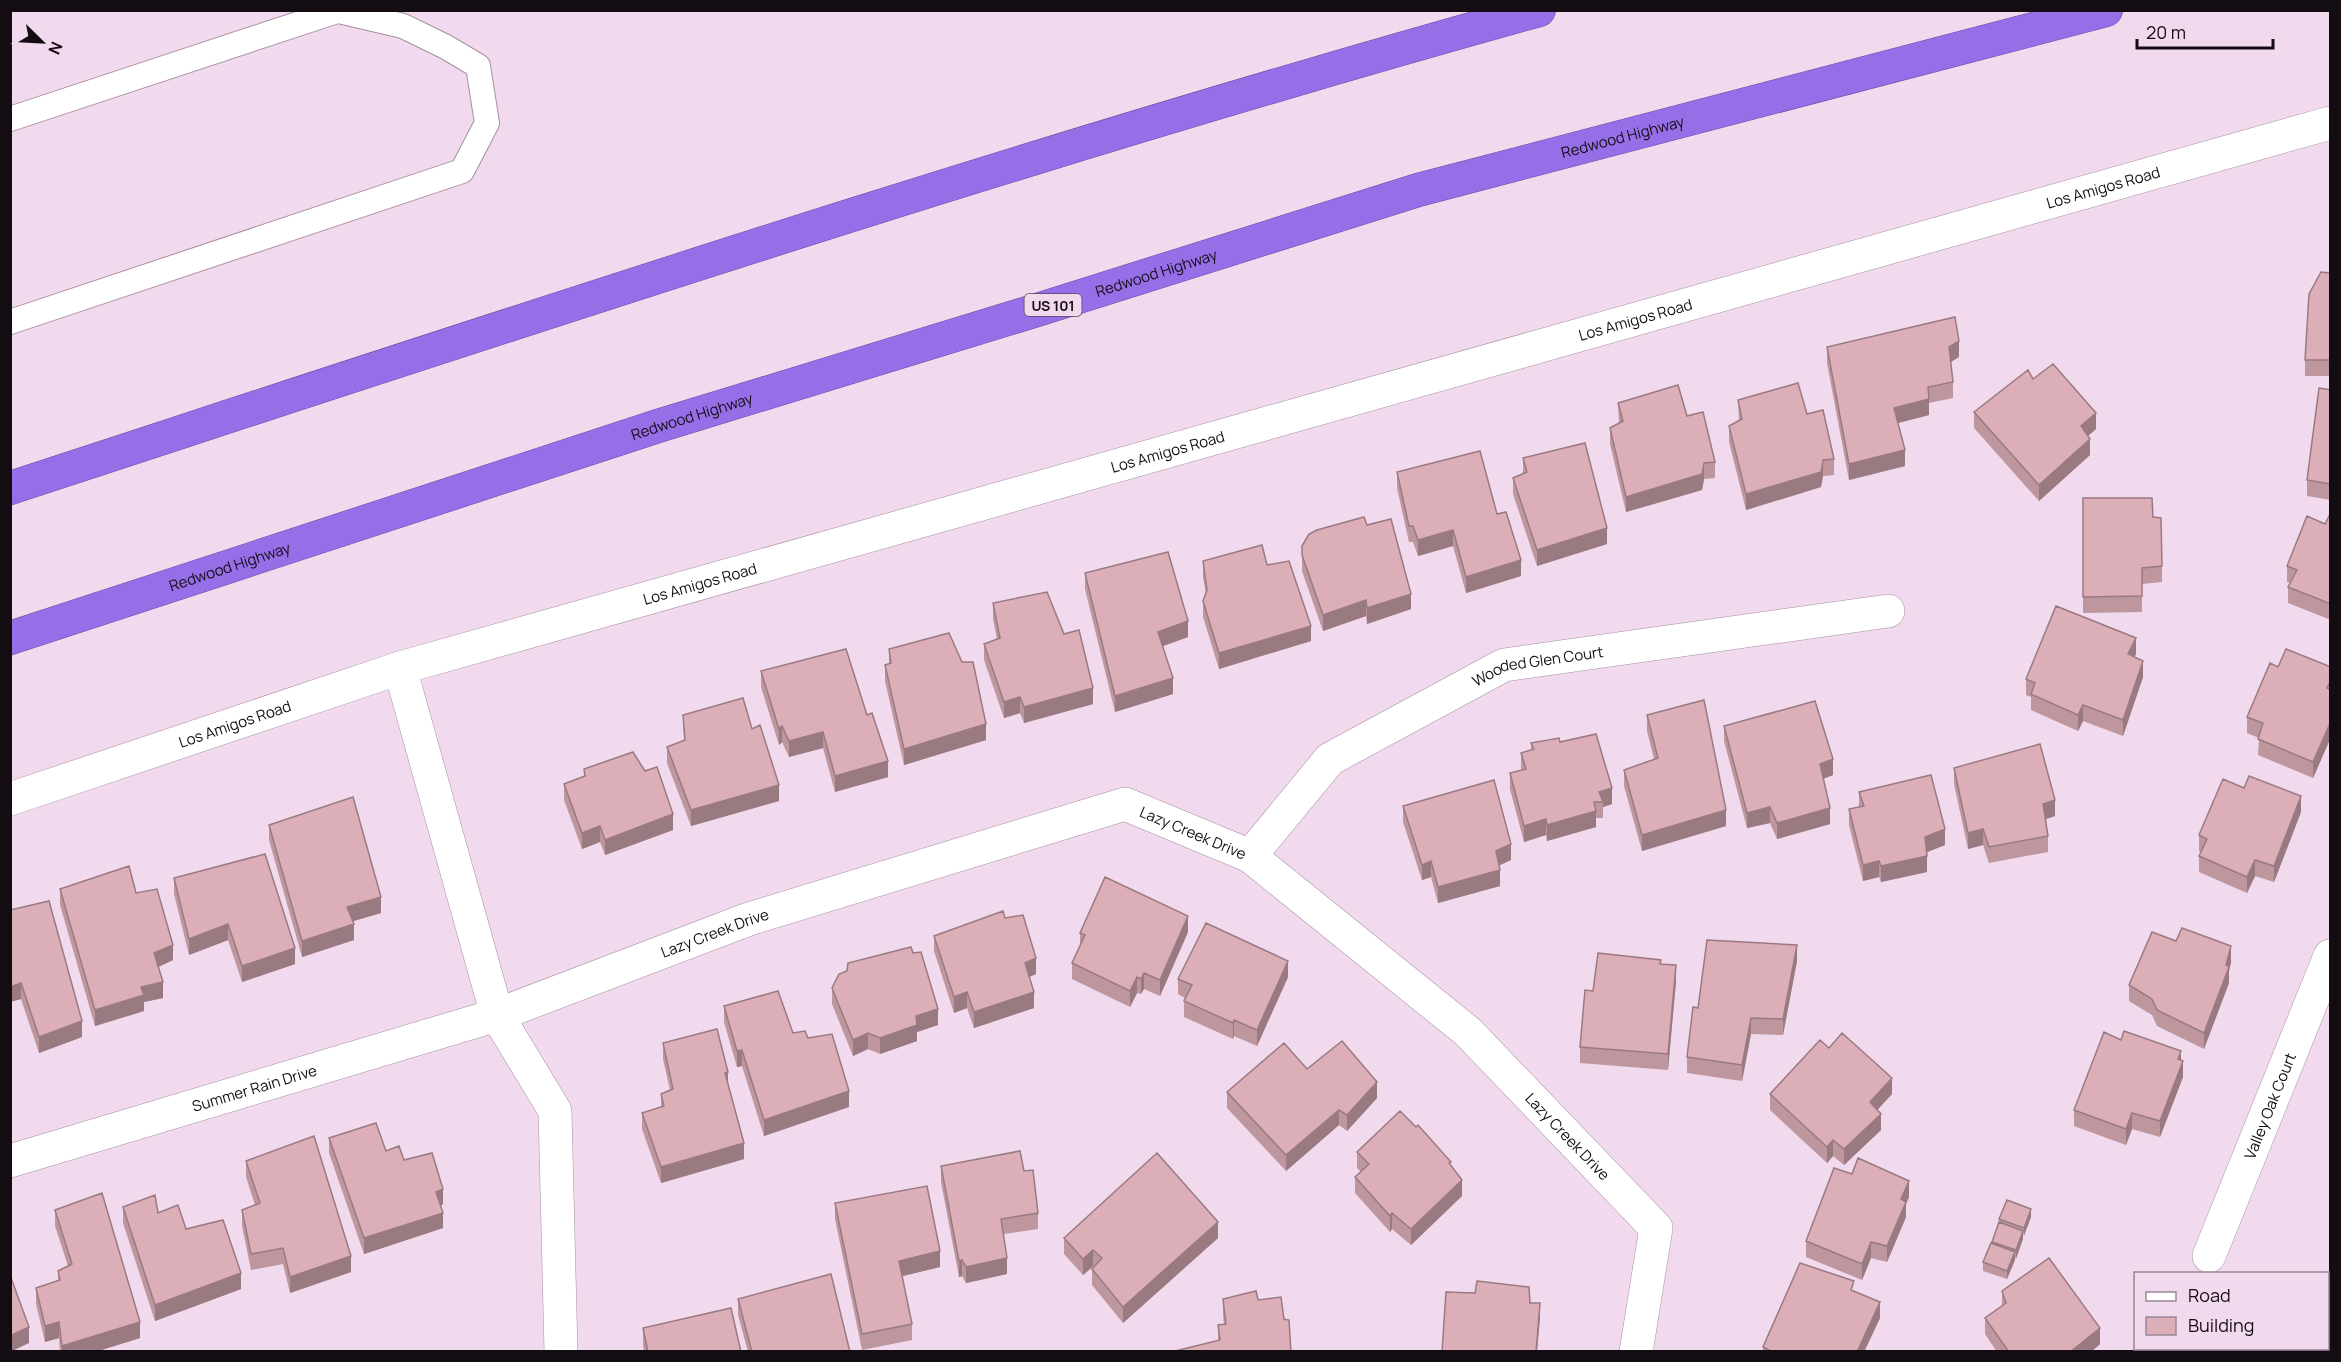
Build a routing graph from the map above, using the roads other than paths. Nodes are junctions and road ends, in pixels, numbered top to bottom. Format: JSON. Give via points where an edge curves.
{"nodes":[{"id":1,"x":1539,"y":10,"type":"edge"},
{"id":2,"x":2106,"y":10,"type":"edge"},
{"id":3,"x":340,"y":11,"type":"edge"},
{"id":4,"x":10,"y":119,"type":"edge"},
{"id":5,"x":2331,"y":123,"type":"edge"},
{"id":6,"x":10,"y":322,"type":"edge"},
{"id":7,"x":10,"y":488,"type":"edge"},
{"id":8,"x":1888,"y":611,"type":"dead end"},
{"id":9,"x":10,"y":638,"type":"edge"},
{"id":10,"x":400,"y":668,"type":"junction"},
{"id":11,"x":10,"y":799,"type":"edge"},
{"id":12,"x":1250,"y":856,"type":"junction"},
{"id":13,"x":2331,"y":956,"type":"edge"},
{"id":14,"x":497,"y":1015,"type":"junction"},
{"id":15,"x":10,"y":1161,"type":"edge"},
{"id":16,"x":2209,"y":1256,"type":"dead end"},
{"id":17,"x":561,"y":1352,"type":"edge"},
{"id":18,"x":1636,"y":1352,"type":"edge"}],
"edges":[{"from":1,"to":7,"type":"highway","via":[[1040,155]]},
{"from":2,"to":9,"type":"highway","name":"Redwood Highway","number":"US 101","via":[[1418,190],[658,426]]},
{"from":3,"to":4,"type":"lane"},
{"from":3,"to":6,"type":"lane","via":[[404,26],[478,66],[487,123],[462,171]]},
{"from":5,"to":10,"type":"street","name":"Los Amigos Road"},
{"from":8,"to":12,"type":"street","name":"Wooded Glen Court","via":[[1504,665],[1330,759]]},
{"from":10,"to":11,"type":"street","name":"Los Amigos Road"},
{"from":10,"to":14,"type":"street"},
{"from":12,"to":14,"type":"street","name":"Lazy Creek Drive","via":[[1125,804],[749,919]]},
{"from":12,"to":18,"type":"street","name":"Lazy Creek Drive","via":[[1468,1032],[1656,1228]]},
{"from":13,"to":16,"type":"street","name":"Valley Oak Court"},
{"from":14,"to":15,"type":"street","name":"Summer Rain Drive"},
{"from":14,"to":17,"type":"street","via":[[555,1111]]}]}
